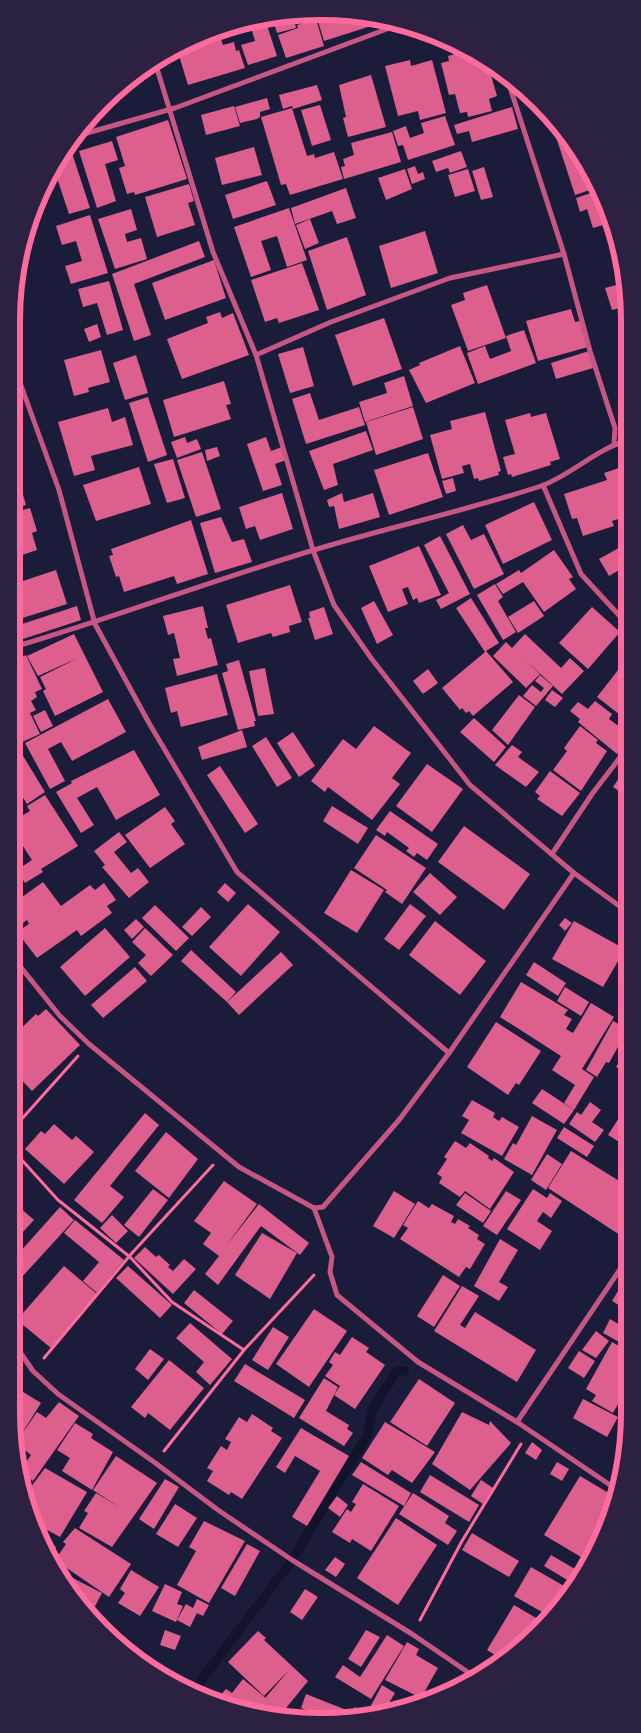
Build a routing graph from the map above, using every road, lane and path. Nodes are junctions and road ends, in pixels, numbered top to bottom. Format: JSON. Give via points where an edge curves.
{"nodes":[{"id":1,"x":389,"y":28,"type":"edge"},
{"id":2,"x":158,"y":68,"type":"edge"},
{"id":3,"x":510,"y":88,"type":"edge"},
{"id":4,"x":169,"y":110,"type":"junction"},
{"id":5,"x":86,"y":133,"type":"edge"},
{"id":6,"x":564,"y":254,"type":"junction"},
{"id":7,"x":256,"y":355,"type":"junction"},
{"id":8,"x":20,"y":383,"type":"edge"},
{"id":9,"x":621,"y":442,"type":"edge"},
{"id":10,"x":614,"y":444,"type":"junction"},
{"id":11,"x":543,"y":485,"type":"junction"},
{"id":12,"x":313,"y":550,"type":"junction"},
{"id":13,"x":621,"y":617,"type":"edge"},
{"id":14,"x":95,"y":624,"type":"junction"},
{"id":15,"x":20,"y":645,"type":"edge"},
{"id":16,"x":621,"y":756,"type":"edge"},
{"id":17,"x":552,"y":854,"type":"junction"},
{"id":18,"x":574,"y":873,"type":"junction"},
{"id":19,"x":621,"y":907,"type":"edge"},
{"id":20,"x":20,"y":966,"type":"edge"},
{"id":21,"x":89,"y":1044,"type":"junction"},
{"id":22,"x":449,"y":1054,"type":"junction"},
{"id":23,"x":20,"y":1121,"type":"edge"},
{"id":24,"x":224,"y":1154,"type":"junction"},
{"id":25,"x":20,"y":1158,"type":"edge"},
{"id":26,"x":314,"y":1208,"type":"junction"},
{"id":27,"x":332,"y":1256,"type":"junction"},
{"id":28,"x":130,"y":1258,"type":"junction"},
{"id":29,"x":621,"y":1268,"type":"edge"},
{"id":30,"x":244,"y":1350,"type":"junction"},
{"id":31,"x":20,"y":1352,"type":"edge"},
{"id":32,"x":33,"y":1371,"type":"junction"},
{"id":33,"x":517,"y":1422,"type":"junction"},
{"id":34,"x":529,"y":1430,"type":"junction"},
{"id":35,"x":154,"y":1462,"type":"junction"},
{"id":36,"x":612,"y":1486,"type":"edge"},
{"id":37,"x":412,"y":1634,"type":"junction"},
{"id":38,"x":469,"y":1674,"type":"edge"}],
"edges":[{"from":1,"to":4,"type":"street"},
{"from":2,"to":4,"type":"street"},
{"from":3,"to":6,"type":"street"},
{"from":4,"to":5,"type":"street"},
{"from":4,"to":7,"type":"street","via":[[213,252]]},
{"from":6,"to":7,"type":"street","via":[[450,278],[331,322]]},
{"from":6,"to":10,"type":"street","via":[[615,428]]},
{"from":7,"to":12,"type":"street"},
{"from":8,"to":14,"type":"street","via":[[59,490]]},
{"from":9,"to":10,"type":"street"},
{"from":10,"to":11,"type":"street"},
{"from":11,"to":12,"type":"street"},
{"from":11,"to":13,"type":"street","via":[[581,574]]},
{"from":12,"to":14,"type":"street"},
{"from":12,"to":17,"type":"street","via":[[334,605],[370,658],[470,785]]},
{"from":14,"to":15,"type":"street"},
{"from":14,"to":22,"type":"street","via":[[237,872]]},
{"from":16,"to":17,"type":"street"},
{"from":17,"to":18,"type":"street"},
{"from":18,"to":19,"type":"street"},
{"from":18,"to":22,"type":"street"},
{"from":20,"to":21,"type":"street","via":[[60,1016]]},
{"from":21,"to":23,"type":"path"},
{"from":21,"to":24,"type":"street"},
{"from":22,"to":26,"type":"street","via":[[399,1120],[323,1207]]},
{"from":24,"to":26,"type":"street","via":[[239,1166]]},
{"from":24,"to":28,"type":"path"},
{"from":25,"to":28,"type":"path","via":[[58,1200]]},
{"from":26,"to":27,"type":"street"},
{"from":27,"to":30,"type":"path"},
{"from":27,"to":33,"type":"street","via":[[330,1272],[337,1294],[418,1362]]},
{"from":28,"to":30,"type":"path","via":[[172,1302]]},
{"from":28,"to":32,"type":"path"},
{"from":29,"to":33,"type":"street"},
{"from":30,"to":35,"type":"path"},
{"from":31,"to":32,"type":"street"},
{"from":32,"to":35,"type":"street","via":[[58,1394]]},
{"from":33,"to":34,"type":"street"},
{"from":34,"to":36,"type":"street"},
{"from":34,"to":37,"type":"path","via":[[462,1541]]},
{"from":35,"to":37,"type":"street","via":[[292,1560]]},
{"from":37,"to":38,"type":"street"}]}
